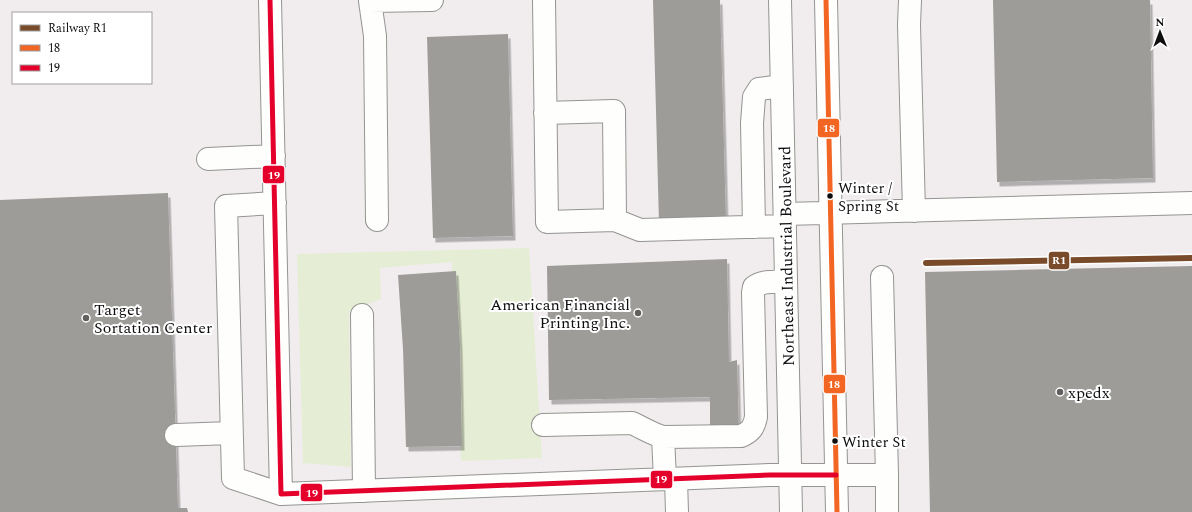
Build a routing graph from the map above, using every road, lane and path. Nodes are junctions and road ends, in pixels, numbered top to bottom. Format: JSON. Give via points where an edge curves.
{"nodes":[{"id":1,"x":270,"y":0,"type":"edge"},
{"id":2,"x":432,"y":0,"type":"edge"},
{"id":3,"x":544,"y":0,"type":"edge"},
{"id":4,"x":780,"y":0,"type":"edge"},
{"id":5,"x":826,"y":0,"type":"edge"},
{"id":6,"x":910,"y":0,"type":"edge"},
{"id":7,"x":370,"y":1,"type":"edge"},
{"id":8,"x":782,"y":86,"type":"junction"},
{"id":9,"x":545,"y":113,"type":"junction"},
{"id":10,"x":274,"y":156,"type":"junction"},
{"id":11,"x":208,"y":159,"type":"dead end"},
{"id":12,"x":274,"y":203,"type":"junction"},
{"id":13,"x":1192,"y":204,"type":"edge"},
{"id":14,"x":914,"y":211,"type":"junction"},
{"id":15,"x":830,"y":213,"type":"junction"},
{"id":16,"x":377,"y":220,"type":"dead end"},
{"id":17,"x":615,"y":220,"type":"junction"},
{"id":18,"x":785,"y":220,"type":"junction"},
{"id":19,"x":754,"y":227,"type":"junction"},
{"id":20,"x":882,"y":277,"type":"dead end"},
{"id":21,"x":786,"y":282,"type":"junction"},
{"id":22,"x":362,"y":314,"type":"dead end"},
{"id":23,"x":544,"y":425,"type":"dead end"},
{"id":24,"x":231,"y":433,"type":"junction"},
{"id":25,"x":176,"y":435,"type":"dead end"},
{"id":26,"x":663,"y":437,"type":"junction"},
{"id":27,"x":790,"y":474,"type":"junction"},
{"id":28,"x":836,"y":475,"type":"junction"},
{"id":29,"x":888,"y":475,"type":"junction"},
{"id":30,"x":670,"y":479,"type":"junction"},
{"id":31,"x":364,"y":491,"type":"junction"},
{"id":32,"x":281,"y":494,"type":"junction"},
{"id":33,"x":677,"y":512,"type":"edge"},
{"id":34,"x":791,"y":512,"type":"edge"},
{"id":35,"x":837,"y":512,"type":"edge"},
{"id":36,"x":886,"y":512,"type":"edge"}],
"edges":[{"from":1,"to":10,"type":"street"},
{"from":2,"to":7,"type":"street"},
{"from":3,"to":9,"type":"street"},
{"from":4,"to":8,"type":"street","name":"Northeast Industrial Boulevard"},
{"from":5,"to":15,"type":"street"},
{"from":6,"to":14,"type":"street"},
{"from":7,"to":16,"type":"street","via":[[375,36]]},
{"from":8,"to":18,"type":"street","name":"Northeast Industrial Boulevard"},
{"from":8,"to":19,"type":"street","via":[[759,89],[754,98]]},
{"from":9,"to":17,"type":"street","via":[[547,222]]},
{"from":9,"to":17,"type":"street","via":[[614,111]]},
{"from":10,"to":11,"type":"street"},
{"from":10,"to":12,"type":"street"},
{"from":12,"to":24,"type":"street","via":[[226,206]]},
{"from":12,"to":32,"type":"street"},
{"from":13,"to":14,"type":"street"},
{"from":14,"to":15,"type":"street"},
{"from":15,"to":18,"type":"street"},
{"from":15,"to":28,"type":"street"},
{"from":17,"to":19,"type":"street","via":[[640,230]]},
{"from":18,"to":19,"type":"street"},
{"from":18,"to":21,"type":"street","name":"Northeast Industrial Boulevard"},
{"from":20,"to":29,"type":"street"},
{"from":21,"to":26,"type":"street","via":[[764,282],[754,287],[756,417],[752,430],[741,436]]},
{"from":21,"to":27,"type":"street","name":"Northeast Industrial Boulevard"},
{"from":22,"to":31,"type":"street"},
{"from":23,"to":26,"type":"street","via":[[632,423]]},
{"from":24,"to":25,"type":"street"},
{"from":24,"to":32,"type":"street","via":[[233,478]]},
{"from":26,"to":30,"type":"street"},
{"from":27,"to":28,"type":"street"},
{"from":27,"to":30,"type":"street"},
{"from":27,"to":34,"type":"street","name":"Northeast Industrial Boulevard"},
{"from":28,"to":29,"type":"street"},
{"from":28,"to":35,"type":"street"},
{"from":29,"to":36,"type":"street"},
{"from":30,"to":31,"type":"street"},
{"from":30,"to":33,"type":"street"},
{"from":31,"to":32,"type":"street"}]}
